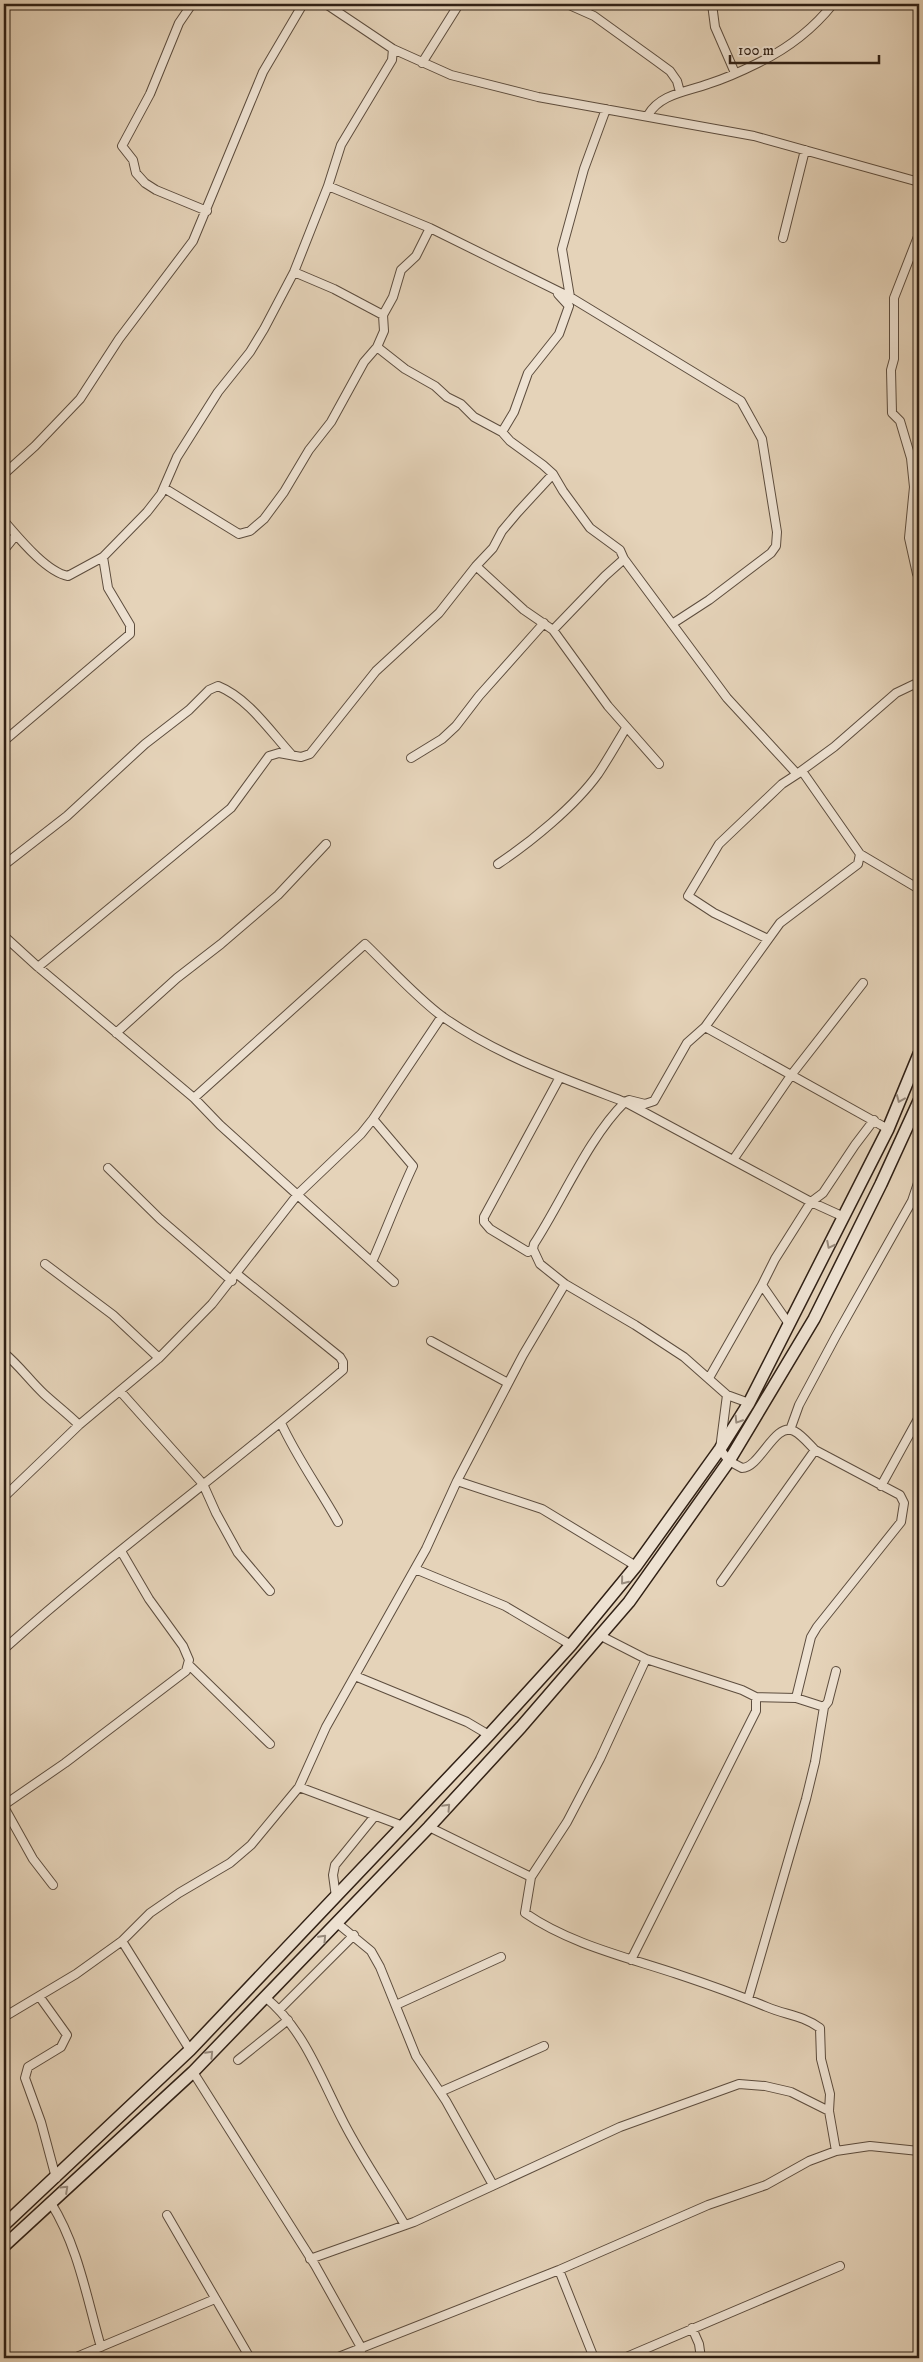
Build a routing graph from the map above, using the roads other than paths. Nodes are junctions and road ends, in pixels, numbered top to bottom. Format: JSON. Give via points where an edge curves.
{"nodes":[{"id":1,"x":192,"y":4,"type":"edge"},
{"id":2,"x":303,"y":4,"type":"edge"},
{"id":3,"x":326,"y":4,"type":"edge"},
{"id":4,"x":344,"y":4,"type":"edge"},
{"id":5,"x":459,"y":4,"type":"edge"},
{"id":6,"x":567,"y":4,"type":"edge"},
{"id":7,"x":712,"y":4,"type":"edge"},
{"id":8,"x":833,"y":4,"type":"edge"},
{"id":9,"x":340,"y":12,"type":"junction"},
{"id":10,"x":393,"y":49,"type":"junction"},
{"id":11,"x":405,"y":56,"type":"junction"},
{"id":12,"x":392,"y":60,"type":"junction"},
{"id":13,"x":422,"y":63,"type":"junction"},
{"id":14,"x":734,"y":73,"type":"junction"},
{"id":15,"x":680,"y":92,"type":"junction"},
{"id":16,"x":606,"y":109,"type":"junction"},
{"id":17,"x":648,"y":116,"type":"junction"},
{"id":18,"x":805,"y":150,"type":"junction"},
{"id":19,"x":919,"y":182,"type":"edge"},
{"id":20,"x":328,"y":186,"type":"junction"},
{"id":21,"x":207,"y":211,"type":"junction"},
{"id":22,"x":430,"y":228,"type":"junction"},
{"id":23,"x":919,"y":234,"type":"edge"},
{"id":24,"x":783,"y":238,"type":"dead end"},
{"id":25,"x":294,"y":272,"type":"junction"},
{"id":26,"x":556,"y":292,"type":"junction"},
{"id":27,"x":570,"y":298,"type":"junction"},
{"id":28,"x":383,"y":315,"type":"junction"},
{"id":29,"x":377,"y":347,"type":"junction"},
{"id":30,"x":502,"y":432,"type":"junction"},
{"id":31,"x":4,"y":474,"type":"edge"},
{"id":32,"x":553,"y":474,"type":"junction"},
{"id":33,"x":164,"y":488,"type":"junction"},
{"id":34,"x":4,"y":521,"type":"edge"},
{"id":35,"x":16,"y":535,"type":"junction"},
{"id":36,"x":4,"y":550,"type":"edge"},
{"id":37,"x":103,"y":557,"type":"junction"},
{"id":38,"x":624,"y":559,"type":"junction"},
{"id":39,"x":476,"y":566,"type":"junction"},
{"id":40,"x":919,"y":575,"type":"edge"},
{"id":41,"x":544,"y":622,"type":"junction"},
{"id":42,"x":672,"y":624,"type":"junction"},
{"id":43,"x":553,"y":630,"type":"junction"},
{"id":44,"x":919,"y":682,"type":"edge"},
{"id":45,"x":626,"y":728,"type":"junction"},
{"id":46,"x":4,"y":741,"type":"edge"},
{"id":47,"x":291,"y":754,"type":"junction"},
{"id":48,"x":411,"y":758,"type":"dead end"},
{"id":49,"x":659,"y":764,"type":"dead end"},
{"id":50,"x":802,"y":771,"type":"junction"},
{"id":51,"x":326,"y":844,"type":"dead end"},
{"id":52,"x":860,"y":854,"type":"junction"},
{"id":53,"x":4,"y":864,"type":"edge"},
{"id":54,"x":498,"y":864,"type":"dead end"},
{"id":55,"x":919,"y":888,"type":"edge"},
{"id":56,"x":4,"y":936,"type":"edge"},
{"id":57,"x":768,"y":939,"type":"junction"},
{"id":58,"x":38,"y":967,"type":"junction"},
{"id":59,"x":863,"y":983,"type":"dead end"},
{"id":60,"x":442,"y":1016,"type":"junction"},
{"id":61,"x":705,"y":1027,"type":"junction"},
{"id":62,"x":116,"y":1033,"type":"junction"},
{"id":63,"x":919,"y":1054,"type":"edge"},
{"id":64,"x":792,"y":1074,"type":"junction"},
{"id":65,"x":560,"y":1077,"type":"junction"},
{"id":66,"x":194,"y":1098,"type":"junction"},
{"id":67,"x":919,"y":1101,"type":"edge"},
{"id":68,"x":625,"y":1102,"type":"junction"},
{"id":69,"x":374,"y":1119,"type":"junction"},
{"id":70,"x":916,"y":1119,"type":"edge"},
{"id":71,"x":874,"y":1120,"type":"junction"},
{"id":72,"x":888,"y":1129,"type":"junction"},
{"id":73,"x":733,"y":1160,"type":"junction"},
{"id":74,"x":108,"y":1168,"type":"dead end"},
{"id":75,"x":919,"y":1180,"type":"edge"},
{"id":76,"x":298,"y":1194,"type":"junction"},
{"id":77,"x":811,"y":1202,"type":"junction"},
{"id":78,"x":844,"y":1217,"type":"junction"},
{"id":79,"x":533,"y":1249,"type":"junction"},
{"id":80,"x":372,"y":1262,"type":"junction"},
{"id":81,"x":46,"y":1264,"type":"dead end"},
{"id":82,"x":234,"y":1277,"type":"junction"},
{"id":83,"x":394,"y":1282,"type":"dead end"},
{"id":84,"x":565,"y":1284,"type":"junction"},
{"id":85,"x":762,"y":1285,"type":"junction"},
{"id":86,"x":789,"y":1324,"type":"junction"},
{"id":87,"x":431,"y":1341,"type":"dead end"},
{"id":88,"x":4,"y":1353,"type":"edge"},
{"id":89,"x":159,"y":1358,"type":"junction"},
{"id":90,"x":710,"y":1378,"type":"junction"},
{"id":91,"x":508,"y":1383,"type":"junction"},
{"id":92,"x":120,"y":1390,"type":"junction"},
{"id":93,"x":727,"y":1395,"type":"junction"},
{"id":94,"x":749,"y":1403,"type":"junction"},
{"id":95,"x":919,"y":1417,"type":"edge"},
{"id":96,"x":281,"y":1423,"type":"junction"},
{"id":97,"x":79,"y":1425,"type":"junction"},
{"id":98,"x":790,"y":1430,"type":"junction"},
{"id":99,"x":720,"y":1449,"type":"junction"},
{"id":100,"x":815,"y":1450,"type":"junction"},
{"id":101,"x":729,"y":1461,"type":"junction"},
{"id":102,"x":457,"y":1481,"type":"junction"},
{"id":103,"x":203,"y":1484,"type":"junction"},
{"id":104,"x":881,"y":1486,"type":"junction"},
{"id":105,"x":4,"y":1497,"type":"edge"},
{"id":106,"x":338,"y":1522,"type":"dead end"},
{"id":107,"x":121,"y":1552,"type":"junction"},
{"id":108,"x":636,"y":1566,"type":"junction"},
{"id":109,"x":415,"y":1569,"type":"junction"},
{"id":110,"x":721,"y":1582,"type":"dead end"},
{"id":111,"x":270,"y":1591,"type":"dead end"},
{"id":112,"x":601,"y":1636,"type":"junction"},
{"id":113,"x":571,"y":1645,"type":"junction"},
{"id":114,"x":4,"y":1649,"type":"edge"},
{"id":115,"x":646,"y":1659,"type":"junction"},
{"id":116,"x":188,"y":1664,"type":"junction"},
{"id":117,"x":836,"y":1671,"type":"dead end"},
{"id":118,"x":355,"y":1676,"type":"junction"},
{"id":119,"x":756,"y":1697,"type":"junction"},
{"id":120,"x":796,"y":1698,"type":"junction"},
{"id":121,"x":824,"y":1707,"type":"junction"},
{"id":122,"x":489,"y":1735,"type":"junction"},
{"id":123,"x":270,"y":1744,"type":"dead end"},
{"id":124,"x":300,"y":1787,"type":"junction"},
{"id":125,"x":4,"y":1806,"type":"edge"},
{"id":126,"x":374,"y":1816,"type":"junction"},
{"id":127,"x":403,"y":1826,"type":"junction"},
{"id":128,"x":428,"y":1827,"type":"junction"},
{"id":129,"x":531,"y":1877,"type":"junction"},
{"id":130,"x":53,"y":1885,"type":"dead end"},
{"id":131,"x":336,"y":1897,"type":"junction"},
{"id":132,"x":337,"y":1923,"type":"junction"},
{"id":133,"x":354,"y":1935,"type":"junction"},
{"id":134,"x":122,"y":1941,"type":"junction"},
{"id":135,"x":501,"y":1957,"type":"dead end"},
{"id":136,"x":631,"y":1960,"type":"junction"},
{"id":137,"x":39,"y":1996,"type":"junction"},
{"id":138,"x":265,"y":1997,"type":"junction"},
{"id":139,"x":748,"y":1999,"type":"junction"},
{"id":140,"x":396,"y":2005,"type":"junction"},
{"id":141,"x":280,"y":2010,"type":"junction"},
{"id":142,"x":4,"y":2017,"type":"edge"},
{"id":143,"x":288,"y":2020,"type":"junction"},
{"id":144,"x":544,"y":2046,"type":"dead end"},
{"id":145,"x":190,"y":2050,"type":"junction"},
{"id":146,"x":238,"y":2060,"type":"dead end"},
{"id":147,"x":193,"y":2072,"type":"junction"},
{"id":148,"x":440,"y":2092,"type":"junction"},
{"id":149,"x":829,"y":2111,"type":"junction"},
{"id":150,"x":836,"y":2151,"type":"junction"},
{"id":151,"x":919,"y":2151,"type":"edge"},
{"id":152,"x":56,"y":2178,"type":"junction"},
{"id":153,"x":493,"y":2185,"type":"junction"},
{"id":154,"x":51,"y":2203,"type":"junction"},
{"id":155,"x":167,"y":2215,"type":"dead end"},
{"id":156,"x":4,"y":2225,"type":"edge"},
{"id":157,"x":405,"y":2225,"type":"junction"},
{"id":158,"x":4,"y":2246,"type":"edge"},
{"id":159,"x":310,"y":2259,"type":"junction"},
{"id":160,"x":840,"y":2266,"type":"dead end"},
{"id":161,"x":559,"y":2270,"type":"junction"},
{"id":162,"x":214,"y":2299,"type":"junction"},
{"id":163,"x":692,"y":2328,"type":"junction"},
{"id":164,"x":101,"y":2347,"type":"junction"},
{"id":165,"x":362,"y":2349,"type":"junction"},
{"id":166,"x":74,"y":2358,"type":"edge"},
{"id":167,"x":250,"y":2358,"type":"edge"},
{"id":168,"x":336,"y":2358,"type":"edge"},
{"id":169,"x":594,"y":2358,"type":"edge"},
{"id":170,"x":624,"y":2358,"type":"edge"},
{"id":171,"x":701,"y":2358,"type":"edge"}],
"edges":[{"from":1,"to":21,"type":"street","via":[[122,146],[133,160],[136,173],[145,182],[156,190]]},
{"from":2,"to":21,"type":"street","via":[[263,72]]},
{"from":3,"to":9,"type":"street"},
{"from":4,"to":9,"type":"street"},
{"from":5,"to":13,"type":"street"},
{"from":6,"to":15,"type":"street","via":[[594,16],[670,71]]},
{"from":7,"to":14,"type":"street","via":[[715,27]]},
{"from":8,"to":14,"type":"street","via":[[795,42]]},
{"from":9,"to":10,"type":"street"},
{"from":10,"to":11,"type":"street"},
{"from":10,"to":12,"type":"street"},
{"from":11,"to":12,"type":"street"},
{"from":11,"to":13,"type":"street"},
{"from":12,"to":20,"type":"street","via":[[349,130]]},
{"from":13,"to":16,"type":"street","via":[[538,97]]},
{"from":14,"to":15,"type":"street"},
{"from":15,"to":17,"type":"street","via":[[656,104]]},
{"from":16,"to":17,"type":"street"},
{"from":16,"to":27,"type":"street","via":[[584,169],[562,249]]},
{"from":17,"to":18,"type":"street","via":[[725,130]]},
{"from":18,"to":19,"type":"street"},
{"from":18,"to":24,"type":"street"},
{"from":20,"to":22,"type":"street"},
{"from":20,"to":25,"type":"street"},
{"from":21,"to":31,"type":"street","via":[[193,241],[119,339],[80,399]]},
{"from":22,"to":26,"type":"street"},
{"from":22,"to":28,"type":"street","via":[[416,256],[401,270],[393,297]]},
{"from":23,"to":40,"type":"street","via":[[894,298],[894,359],[890,370],[892,413],[900,421],[912,468],[914,487],[909,538]]},
{"from":25,"to":28,"type":"street"},
{"from":25,"to":33,"type":"street","via":[[250,352],[218,392],[177,457]]},
{"from":26,"to":27,"type":"street"},
{"from":26,"to":30,"type":"street","via":[[569,306],[559,334],[528,373],[514,412]]},
{"from":27,"to":42,"type":"street","via":[[741,401],[762,439],[777,532],[776,546],[772,553]]},
{"from":28,"to":29,"type":"street","via":[[384,331]]},
{"from":29,"to":30,"type":"street","via":[[461,404],[474,417]]},
{"from":29,"to":33,"type":"street","via":[[364,362],[331,422],[308,450],[284,492],[264,519],[250,531],[239,534]]},
{"from":30,"to":32,"type":"street"},
{"from":32,"to":38,"type":"street","via":[[590,528],[620,550]]},
{"from":32,"to":39,"type":"street","via":[[502,531],[494,548]]},
{"from":33,"to":37,"type":"street","via":[[147,512]]},
{"from":34,"to":35,"type":"street"},
{"from":35,"to":36,"type":"street"},
{"from":35,"to":37,"type":"street","via":[[64,575],[80,571]]},
{"from":37,"to":46,"type":"street","via":[[108,588],[130,625],[130,634]]},
{"from":38,"to":42,"type":"street"},
{"from":38,"to":43,"type":"street"},
{"from":39,"to":41,"type":"street","via":[[504,594]]},
{"from":39,"to":47,"type":"street","via":[[439,613],[376,670],[310,754],[301,757]]},
{"from":41,"to":43,"type":"street"},
{"from":41,"to":48,"type":"street","via":[[456,726]]},
{"from":42,"to":50,"type":"street","via":[[727,698],[797,774]]},
{"from":43,"to":45,"type":"street"},
{"from":44,"to":50,"type":"street","via":[[896,693]]},
{"from":45,"to":49,"type":"street"},
{"from":45,"to":54,"type":"street","via":[[597,774],[578,796],[525,845]]},
{"from":47,"to":53,"type":"street","via":[[251,709],[218,686],[145,744],[67,816]]},
{"from":47,"to":58,"type":"street","via":[[269,756],[231,808]]},
{"from":50,"to":52,"type":"street"},
{"from":50,"to":57,"type":"street","via":[[782,784],[719,844],[688,896],[714,913]]},
{"from":51,"to":62,"type":"street","via":[[278,895]]},
{"from":52,"to":55,"type":"street"},
{"from":52,"to":57,"type":"street","via":[[858,864],[780,923]]},
{"from":56,"to":58,"type":"street"},
{"from":57,"to":61,"type":"street"},
{"from":58,"to":62,"type":"street"},
{"from":59,"to":64,"type":"street"},
{"from":60,"to":65,"type":"street","via":[[490,1045]]},
{"from":60,"to":66,"type":"street","via":[[365,944]]},
{"from":60,"to":69,"type":"street"},
{"from":61,"to":64,"type":"street"},
{"from":61,"to":68,"type":"street","via":[[687,1043],[654,1102]]},
{"from":62,"to":66,"type":"street"},
{"from":63,"to":72,"type":"main road","one_way":true},
{"from":64,"to":71,"type":"street"},
{"from":64,"to":73,"type":"street"},
{"from":65,"to":68,"type":"street"},
{"from":65,"to":79,"type":"street","via":[[484,1217],[490,1229],[528,1252]]},
{"from":66,"to":76,"type":"street","via":[[220,1126]]},
{"from":67,"to":70,"type":"main road"},
{"from":68,"to":73,"type":"street"},
{"from":68,"to":79,"type":"street","via":[[584,1158]]},
{"from":69,"to":76,"type":"street"},
{"from":69,"to":80,"type":"street","via":[[413,1166]]},
{"from":70,"to":101,"type":"main road","via":[[814,1319]]},
{"from":71,"to":72,"type":"street"},
{"from":71,"to":77,"type":"street","via":[[823,1193]]},
{"from":72,"to":78,"type":"main road"},
{"from":73,"to":77,"type":"street"},
{"from":74,"to":82,"type":"street","via":[[160,1219]]},
{"from":75,"to":98,"type":"street","via":[[906,1212],[836,1336]]},
{"from":76,"to":80,"type":"street"},
{"from":76,"to":82,"type":"street"},
{"from":77,"to":78,"type":"street"},
{"from":77,"to":85,"type":"street"},
{"from":78,"to":86,"type":"main road","one_way":true},
{"from":79,"to":84,"type":"street","via":[[540,1264]]},
{"from":80,"to":83,"type":"street"},
{"from":81,"to":89,"type":"street","via":[[113,1315]]},
{"from":82,"to":89,"type":"street"},
{"from":82,"to":96,"type":"street","via":[[343,1362],[343,1370]]},
{"from":84,"to":90,"type":"street","via":[[635,1325]]},
{"from":84,"to":91,"type":"street"},
{"from":85,"to":86,"type":"street"},
{"from":85,"to":90,"type":"street"},
{"from":86,"to":94,"type":"main road"},
{"from":87,"to":91,"type":"street"},
{"from":88,"to":97,"type":"street"},
{"from":89,"to":92,"type":"street"},
{"from":90,"to":93,"type":"street"},
{"from":91,"to":102,"type":"street"},
{"from":92,"to":97,"type":"street"},
{"from":92,"to":103,"type":"street"},
{"from":93,"to":94,"type":"street"},
{"from":93,"to":99,"type":"street"},
{"from":94,"to":99,"type":"main road","one_way":true},
{"from":95,"to":104,"type":"street"},
{"from":96,"to":103,"type":"street"},
{"from":96,"to":106,"type":"street","via":[[295,1453]]},
{"from":97,"to":105,"type":"street"},
{"from":98,"to":100,"type":"street"},
{"from":98,"to":101,"type":"street","via":[[778,1434],[750,1466],[742,1468]]},
{"from":99,"to":101,"type":"street"},
{"from":99,"to":108,"type":"main road"},
{"from":100,"to":104,"type":"street"},
{"from":100,"to":110,"type":"street"},
{"from":101,"to":112,"type":"main road","via":[[629,1602]]},
{"from":102,"to":108,"type":"street","via":[[542,1509]]},
{"from":102,"to":109,"type":"street"},
{"from":103,"to":107,"type":"street"},
{"from":103,"to":111,"type":"street","via":[[238,1553]]},
{"from":104,"to":120,"type":"street","via":[[900,1495],[904,1504],[901,1522],[816,1627]]},
{"from":107,"to":114,"type":"street","via":[[83,1579]]},
{"from":107,"to":116,"type":"street","via":[[149,1599],[183,1646]]},
{"from":108,"to":113,"type":"main road","one_way":true},
{"from":109,"to":113,"type":"street","via":[[505,1606]]},
{"from":109,"to":118,"type":"street"},
{"from":112,"to":115,"type":"street"},
{"from":128,"to":112,"type":"main road","one_way":true},
{"from":113,"to":122,"type":"main road"},
{"from":115,"to":119,"type":"street"},
{"from":115,"to":129,"type":"street","via":[[567,1822]]},
{"from":116,"to":123,"type":"street"},
{"from":116,"to":125,"type":"street","via":[[186,1671]]},
{"from":117,"to":121,"type":"street"},
{"from":118,"to":122,"type":"street","via":[[467,1722]]},
{"from":118,"to":124,"type":"street","via":[[326,1727]]},
{"from":119,"to":120,"type":"street"},
{"from":119,"to":136,"type":"street","via":[[755,1715]]},
{"from":120,"to":121,"type":"street"},
{"from":121,"to":139,"type":"street","via":[[806,1799]]},
{"from":122,"to":127,"type":"main road"},
{"from":124,"to":126,"type":"street"},
{"from":124,"to":134,"type":"street","via":[[251,1845],[230,1863],[150,1913]]},
{"from":125,"to":130,"type":"street"},
{"from":126,"to":127,"type":"street"},
{"from":126,"to":131,"type":"street","via":[[335,1865]]},
{"from":127,"to":131,"type":"main road"},
{"from":128,"to":129,"type":"street"},
{"from":128,"to":132,"type":"main road"},
{"from":129,"to":136,"type":"street","via":[[525,1912],[567,1936]]},
{"from":131,"to":145,"type":"main road"},
{"from":132,"to":133,"type":"street"},
{"from":138,"to":132,"type":"main road","one_way":true},
{"from":133,"to":140,"type":"street","via":[[371,1951]]},
{"from":133,"to":141,"type":"street"},
{"from":134,"to":137,"type":"street"},
{"from":134,"to":145,"type":"street"},
{"from":135,"to":140,"type":"street"},
{"from":136,"to":139,"type":"street"},
{"from":137,"to":142,"type":"street"},
{"from":137,"to":152,"type":"street","via":[[67,2035],[61,2047],[28,2067],[25,2078]]},
{"from":138,"to":141,"type":"street"},
{"from":147,"to":138,"type":"main road","one_way":true},
{"from":139,"to":149,"type":"street","via":[[789,2012],[820,2028],[821,2059],[830,2094]]},
{"from":140,"to":148,"type":"street","via":[[416,2056]]},
{"from":141,"to":143,"type":"street"},
{"from":143,"to":146,"type":"street"},
{"from":143,"to":157,"type":"street","via":[[303,2041],[345,2124]]},
{"from":144,"to":148,"type":"street"},
{"from":145,"to":152,"type":"main road"},
{"from":154,"to":147,"type":"main road","one_way":true},
{"from":147,"to":159,"type":"street"},
{"from":148,"to":153,"type":"street"},
{"from":149,"to":150,"type":"street"},
{"from":149,"to":153,"type":"street","via":[[791,2092],[739,2084],[638,2120]]},
{"from":150,"to":151,"type":"street","via":[[870,2146]]},
{"from":150,"to":161,"type":"street","via":[[766,2185],[708,2205]]},
{"from":152,"to":156,"type":"main road"},
{"from":153,"to":157,"type":"street"},
{"from":154,"to":158,"type":"main road"},
{"from":154,"to":164,"type":"street","via":[[74,2252]]},
{"from":155,"to":162,"type":"street"},
{"from":157,"to":159,"type":"street"},
{"from":159,"to":165,"type":"street"},
{"from":160,"to":163,"type":"street"},
{"from":161,"to":165,"type":"street"},
{"from":161,"to":169,"type":"street"},
{"from":162,"to":164,"type":"street"},
{"from":162,"to":167,"type":"street"},
{"from":163,"to":170,"type":"street"},
{"from":163,"to":171,"type":"street"},
{"from":164,"to":166,"type":"street"},
{"from":165,"to":168,"type":"street"}]}
